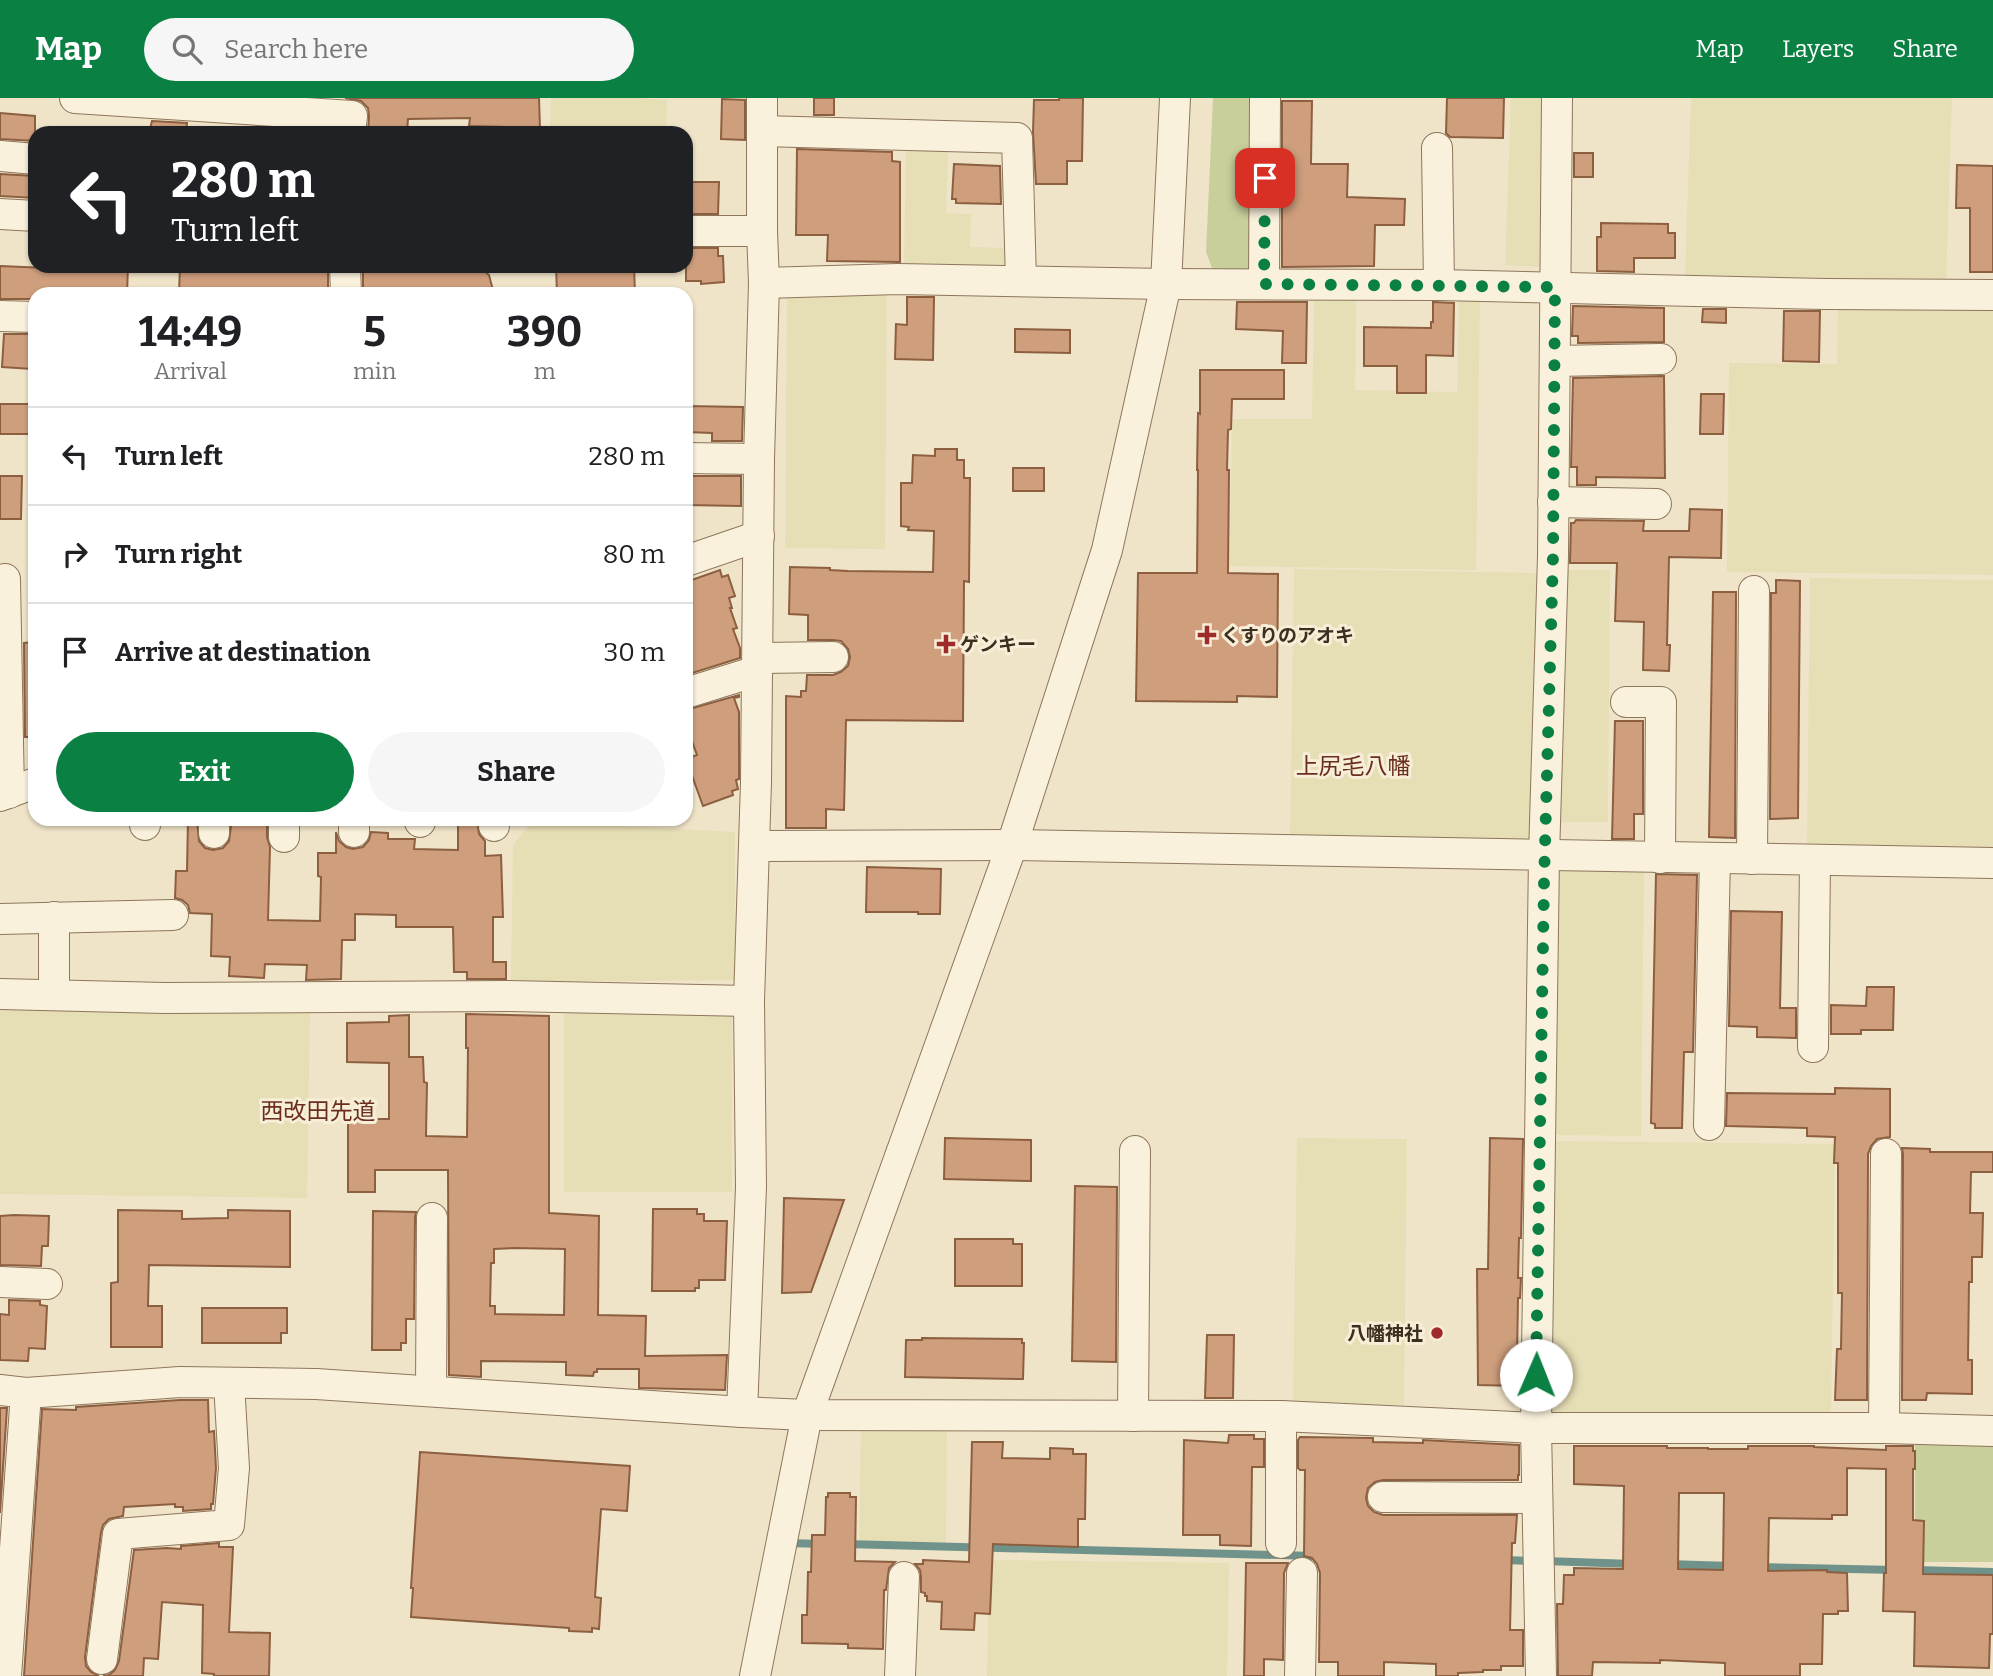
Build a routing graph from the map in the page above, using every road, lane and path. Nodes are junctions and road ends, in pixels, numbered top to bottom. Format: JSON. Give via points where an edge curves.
{"nodes":[{"id":1,"x":75,"y":98,"type":"edge"},
{"id":2,"x":762,"y":98,"type":"edge"},
{"id":3,"x":1175,"y":98,"type":"edge"},
{"id":4,"x":1265,"y":98,"type":"edge"},
{"id":5,"x":1557,"y":98,"type":"edge"},
{"id":6,"x":351,"y":126,"type":"edge"},
{"id":7,"x":762,"y":131,"type":"junction"},
{"id":8,"x":1437,"y":148,"type":"dead end"},
{"id":9,"x":0,"y":156,"type":"edge"},
{"id":10,"x":28,"y":158,"type":"edge"},
{"id":11,"x":0,"y":214,"type":"edge"},
{"id":12,"x":28,"y":216,"type":"edge"},
{"id":13,"x":693,"y":231,"type":"edge"},
{"id":14,"x":762,"y":232,"type":"junction"},
{"id":15,"x":1021,"y":281,"type":"junction"},
{"id":16,"x":764,"y":283,"type":"junction"},
{"id":17,"x":1166,"y":284,"type":"junction"},
{"id":18,"x":1264,"y":284,"type":"junction"},
{"id":19,"x":1438,"y":285,"type":"junction"},
{"id":20,"x":1555,"y":287,"type":"junction"},
{"id":21,"x":1993,"y":296,"type":"edge"},
{"id":22,"x":0,"y":316,"type":"edge"},
{"id":23,"x":28,"y":317,"type":"edge"},
{"id":24,"x":1661,"y":359,"type":"dead end"},
{"id":25,"x":1555,"y":361,"type":"junction"},
{"id":26,"x":693,"y":458,"type":"edge"},
{"id":27,"x":759,"y":459,"type":"junction"},
{"id":28,"x":1553,"y":502,"type":"junction"},
{"id":29,"x":1656,"y":503,"type":"dead end"},
{"id":30,"x":759,"y":536,"type":"junction"},
{"id":31,"x":693,"y":559,"type":"edge"},
{"id":32,"x":5,"y":579,"type":"dead end"},
{"id":33,"x":1754,"y":591,"type":"dead end"},
{"id":34,"x":833,"y":657,"type":"dead end"},
{"id":35,"x":758,"y":665,"type":"junction"},
{"id":36,"x":693,"y":690,"type":"edge"},
{"id":37,"x":1626,"y":702,"type":"dead end"},
{"id":38,"x":15,"y":791,"type":"edge"},
{"id":39,"x":1012,"y":845,"type":"junction"},
{"id":40,"x":755,"y":846,"type":"junction"},
{"id":41,"x":1544,"y":856,"type":"junction"},
{"id":42,"x":1660,"y":858,"type":"junction"},
{"id":43,"x":1715,"y":859,"type":"junction"},
{"id":44,"x":1752,"y":859,"type":"junction"},
{"id":45,"x":1815,"y":860,"type":"junction"},
{"id":46,"x":1993,"y":863,"type":"edge"},
{"id":47,"x":173,"y":915,"type":"dead end"},
{"id":48,"x":54,"y":917,"type":"junction"},
{"id":49,"x":0,"y":919,"type":"edge"},
{"id":50,"x":0,"y":994,"type":"edge"},
{"id":51,"x":54,"y":995,"type":"junction"},
{"id":52,"x":748,"y":1001,"type":"junction"},
{"id":53,"x":1813,"y":1047,"type":"dead end"},
{"id":54,"x":1709,"y":1125,"type":"dead end"},
{"id":55,"x":1135,"y":1151,"type":"dead end"},
{"id":56,"x":1886,"y":1154,"type":"dead end"},
{"id":57,"x":432,"y":1218,"type":"dead end"},
{"id":58,"x":0,"y":1282,"type":"edge"},
{"id":59,"x":47,"y":1284,"type":"dead end"},
{"id":60,"x":229,"y":1383,"type":"junction"},
{"id":61,"x":431,"y":1391,"type":"junction"},
{"id":62,"x":13,"y":1392,"type":"edge"},
{"id":63,"x":742,"y":1412,"type":"junction"},
{"id":64,"x":807,"y":1415,"type":"junction"},
{"id":65,"x":1133,"y":1416,"type":"junction"},
{"id":66,"x":1281,"y":1416,"type":"junction"},
{"id":67,"x":1536,"y":1428,"type":"junction"},
{"id":68,"x":1884,"y":1428,"type":"junction"},
{"id":69,"x":1993,"y":1431,"type":"edge"},
{"id":70,"x":1383,"y":1497,"type":"dead end"},
{"id":71,"x":1536,"y":1498,"type":"junction"},
{"id":72,"x":1281,"y":1543,"type":"dead end"},
{"id":73,"x":1302,"y":1573,"type":"dead end"},
{"id":74,"x":904,"y":1577,"type":"dead end"},
{"id":75,"x":102,"y":1659,"type":"dead end"},
{"id":76,"x":6,"y":1676,"type":"edge"},
{"id":77,"x":755,"y":1676,"type":"edge"},
{"id":78,"x":900,"y":1676,"type":"edge"},
{"id":79,"x":1300,"y":1676,"type":"edge"},
{"id":80,"x":1541,"y":1676,"type":"edge"}],
"edges":[{"from":1,"to":6,"type":"street","via":[[352,116]]},
{"from":2,"to":7,"type":"street"},
{"from":3,"to":17,"type":"street"},
{"from":4,"to":18,"type":"street"},
{"from":5,"to":20,"type":"street"},
{"from":7,"to":14,"type":"street"},
{"from":7,"to":15,"type":"street","via":[[1017,138]]},
{"from":8,"to":19,"type":"street"},
{"from":9,"to":10,"type":"street"},
{"from":11,"to":12,"type":"street"},
{"from":13,"to":14,"type":"street"},
{"from":14,"to":16,"type":"street"},
{"from":15,"to":16,"type":"street"},
{"from":15,"to":17,"type":"street"},
{"from":16,"to":27,"type":"street"},
{"from":17,"to":18,"type":"street"},
{"from":17,"to":39,"type":"street","via":[[1107,550]]},
{"from":18,"to":19,"type":"street"},
{"from":19,"to":20,"type":"street"},
{"from":20,"to":21,"type":"street"},
{"from":20,"to":25,"type":"street"},
{"from":22,"to":23,"type":"street"},
{"from":24,"to":25,"type":"street"},
{"from":25,"to":28,"type":"street"},
{"from":26,"to":27,"type":"street"},
{"from":27,"to":30,"type":"street"},
{"from":28,"to":29,"type":"street"},
{"from":28,"to":41,"type":"street"},
{"from":30,"to":31,"type":"street"},
{"from":30,"to":35,"type":"street"},
{"from":32,"to":38,"type":"street"},
{"from":33,"to":44,"type":"street"},
{"from":34,"to":35,"type":"street"},
{"from":35,"to":36,"type":"street"},
{"from":35,"to":40,"type":"street"},
{"from":37,"to":42,"type":"street","via":[[1661,702]]},
{"from":39,"to":40,"type":"street"},
{"from":39,"to":41,"type":"street"},
{"from":39,"to":64,"type":"street"},
{"from":40,"to":52,"type":"street"},
{"from":41,"to":42,"type":"street"},
{"from":41,"to":67,"type":"street"},
{"from":42,"to":43,"type":"street"},
{"from":43,"to":44,"type":"street"},
{"from":43,"to":54,"type":"street"},
{"from":44,"to":45,"type":"street"},
{"from":45,"to":46,"type":"street"},
{"from":45,"to":53,"type":"street"},
{"from":47,"to":48,"type":"street"},
{"from":48,"to":49,"type":"street"},
{"from":48,"to":51,"type":"street"},
{"from":50,"to":51,"type":"street"},
{"from":51,"to":52,"type":"street"},
{"from":52,"to":63,"type":"street","via":[[751,1187]]},
{"from":55,"to":65,"type":"street"},
{"from":56,"to":68,"type":"street"},
{"from":57,"to":61,"type":"street"},
{"from":58,"to":59,"type":"street"},
{"from":60,"to":61,"type":"street"},
{"from":60,"to":62,"type":"street"},
{"from":60,"to":75,"type":"street","via":[[234,1468],[229,1525],[118,1534]]},
{"from":61,"to":63,"type":"street"},
{"from":62,"to":76,"type":"street"},
{"from":63,"to":64,"type":"street"},
{"from":64,"to":65,"type":"street"},
{"from":64,"to":77,"type":"street"},
{"from":65,"to":66,"type":"street"},
{"from":66,"to":67,"type":"street"},
{"from":66,"to":72,"type":"street"},
{"from":67,"to":68,"type":"street"},
{"from":67,"to":71,"type":"street"},
{"from":68,"to":69,"type":"street"},
{"from":70,"to":71,"type":"street"},
{"from":71,"to":80,"type":"street"},
{"from":73,"to":79,"type":"street"},
{"from":74,"to":78,"type":"street"}]}
